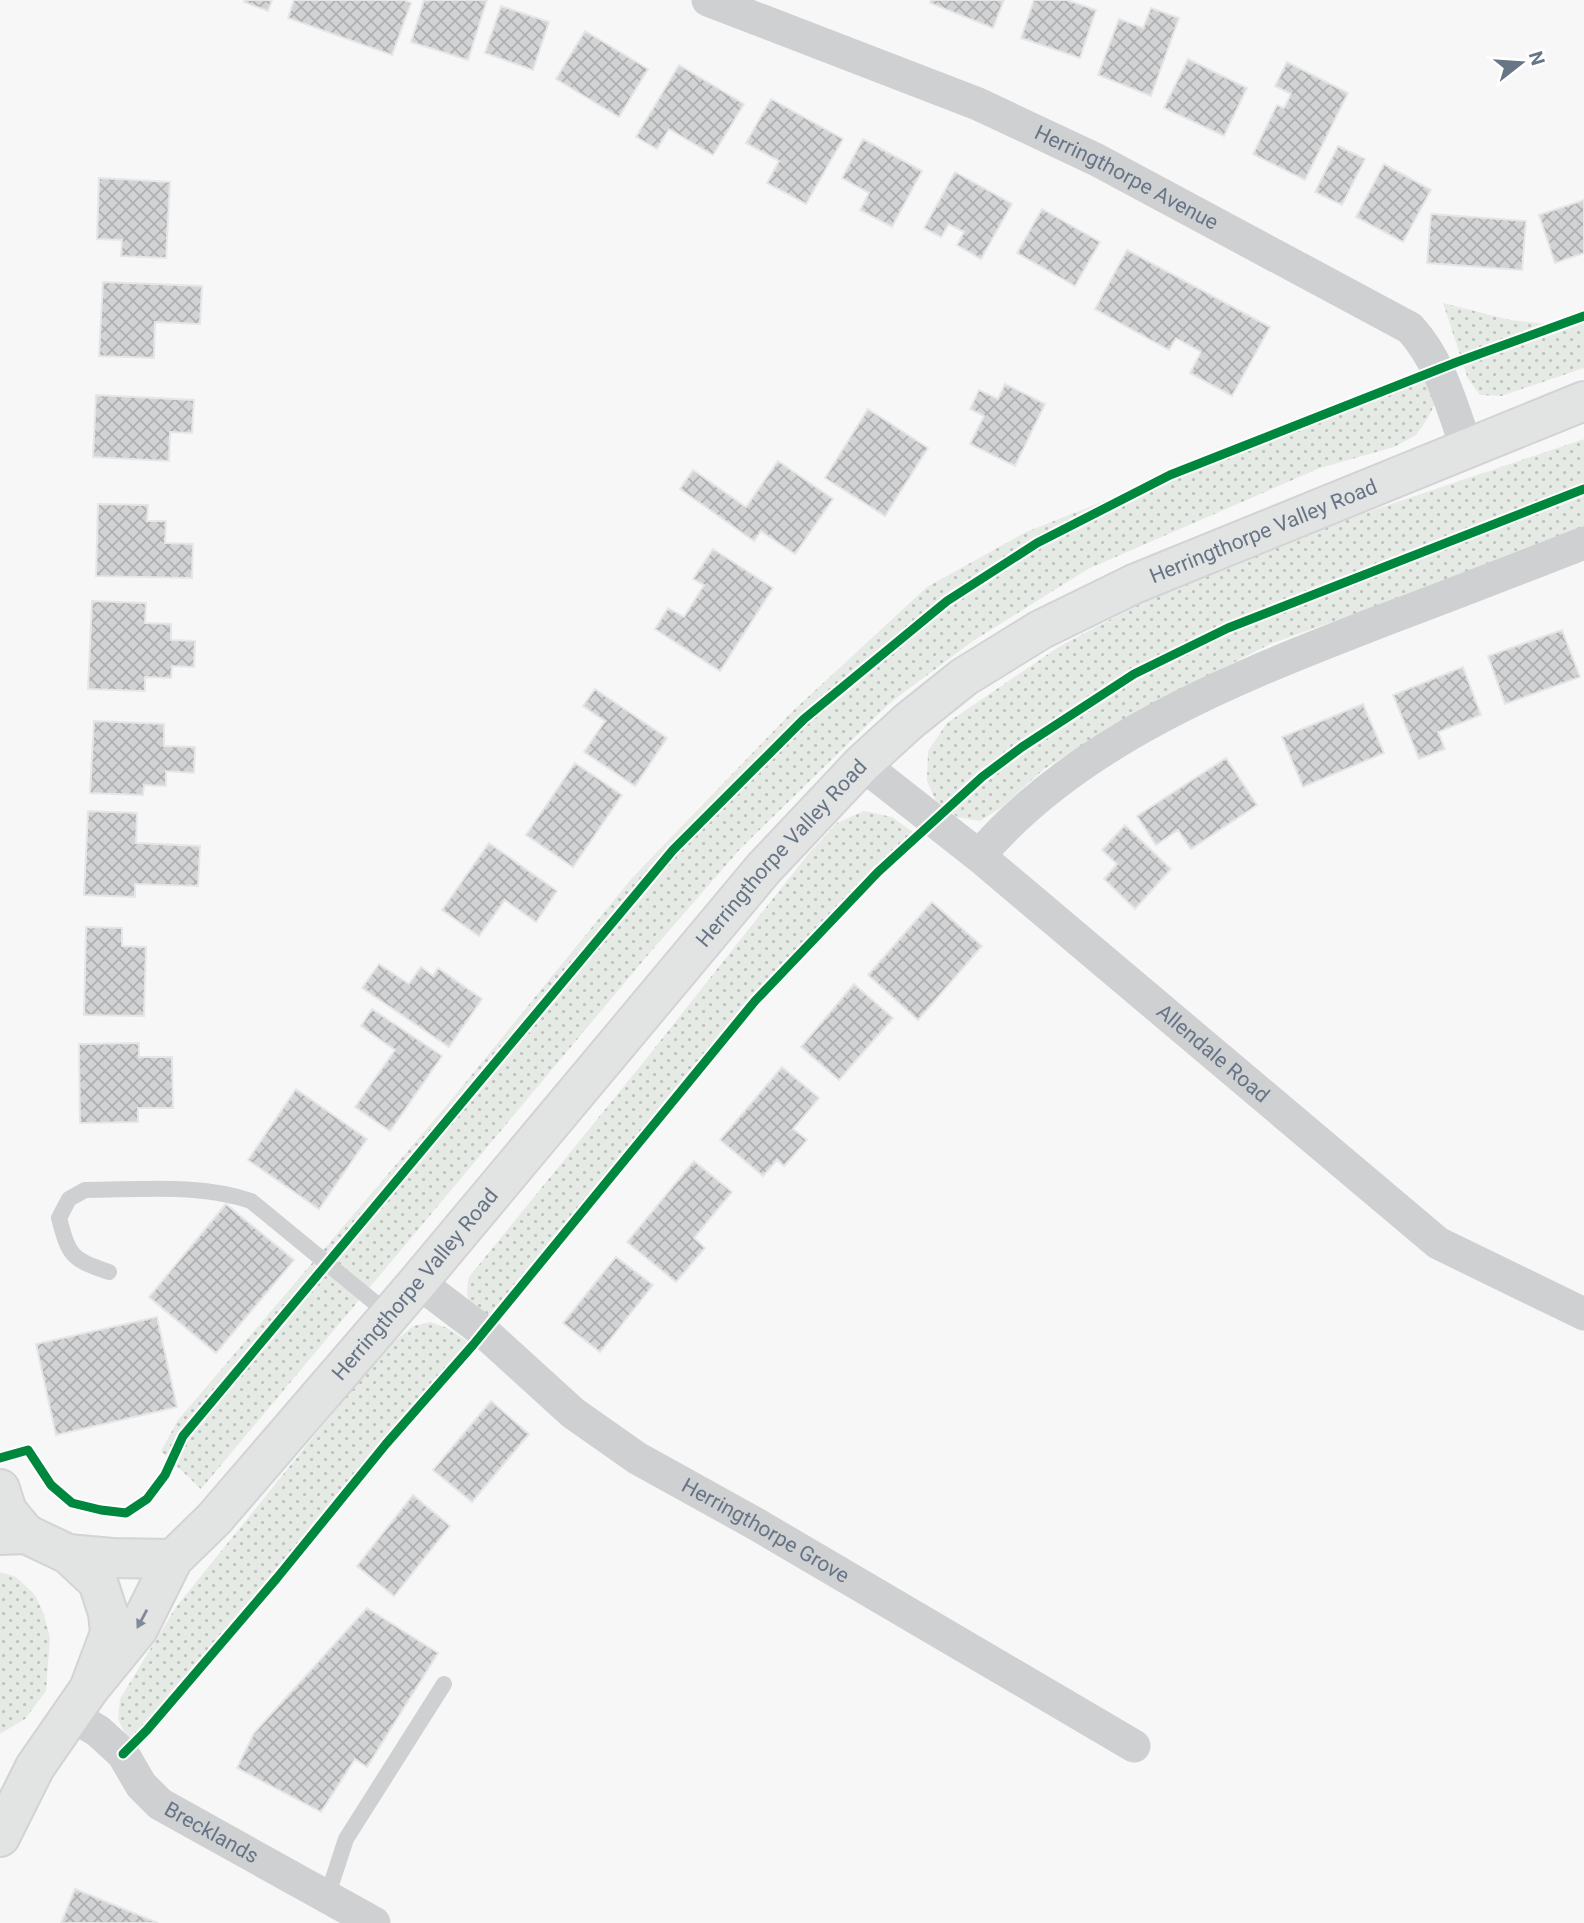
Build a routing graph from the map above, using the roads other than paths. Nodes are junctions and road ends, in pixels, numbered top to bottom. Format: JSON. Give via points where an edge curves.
{"nodes":[{"id":1,"x":708,"y":0,"type":"edge"},
{"id":2,"x":1584,"y":401,"type":"edge"},
{"id":3,"x":1467,"y":449,"type":"junction"},
{"id":4,"x":1584,"y":543,"type":"edge"},
{"id":5,"x":862,"y":764,"type":"junction"},
{"id":6,"x":979,"y":856,"type":"junction"},
{"id":7,"x":108,"y":1272,"type":"dead end"},
{"id":8,"x":418,"y":1282,"type":"junction"},
{"id":9,"x":1584,"y":1314,"type":"edge"},
{"id":10,"x":390,"y":1315,"type":"junction"},
{"id":11,"x":0,"y":1489,"type":"edge"},
{"id":12,"x":13,"y":1535,"type":"edge"},
{"id":13,"x":68,"y":1554,"type":"junction"},
{"id":14,"x":173,"y":1559,"type":"junction"},
{"id":15,"x":444,"y":1684,"type":"dead end"},
{"id":16,"x":80,"y":1702,"type":"junction"},
{"id":17,"x":1134,"y":1746,"type":"dead end"},
{"id":18,"x":0,"y":1837,"type":"edge"},
{"id":19,"x":327,"y":1897,"type":"junction"},
{"id":20,"x":374,"y":1923,"type":"edge"}],
"edges":[{"from":1,"to":3,"type":"street","name":"Herringthorpe Avenue","via":[[978,104],[1085,154],[1410,328],[1438,369]]},
{"from":2,"to":3,"type":"main road","name":"Herringthorpe Valley Road"},
{"from":3,"to":5,"type":"main road","name":"Herringthorpe Valley Road","via":[[1134,584],[1040,630],[964,677]]},
{"from":4,"to":6,"type":"street","via":[[1265,666],[1180,708],[1113,744],[1048,790]]},
{"from":5,"to":6,"type":"street","name":"Allendale Road"},
{"from":5,"to":8,"type":"main road","name":"Herringthorpe Valley Road","via":[[764,868]]},
{"from":6,"to":9,"type":"street","name":"Allendale Road","via":[[1437,1243]]},
{"from":7,"to":10,"type":"lane","via":[[81,1263],[66,1247],[60,1218],[69,1199],[85,1190],[194,1190],[233,1195],[251,1201]]},
{"from":8,"to":10,"type":"main road","name":"Herringthorpe Valley Road"},
{"from":8,"to":17,"type":"street","name":"Herringthorpe Grove","via":[[484,1332],[573,1412],[637,1458]]},
{"from":10,"to":14,"type":"main road","name":"Herringthorpe Valley Road","via":[[214,1519]]},
{"from":11,"to":12,"type":"main road"},
{"from":12,"to":13,"type":"main road"},
{"from":13,"to":14,"type":"main road"},
{"from":13,"to":16,"type":"main road","via":[[97,1582],[110,1633]]},
{"from":14,"to":16,"type":"main road","name":"Herringthorpe Valley Road","one_way":true,"via":[[138,1629]]},
{"from":15,"to":19,"type":"lane","via":[[346,1839]]},
{"from":16,"to":18,"type":"main road","via":[[35,1767]]},
{"from":16,"to":19,"type":"street","name":"Brecklands","via":[[98,1731],[123,1754],[141,1785],[160,1804]]},
{"from":19,"to":20,"type":"street","name":"Brecklands"}]}
